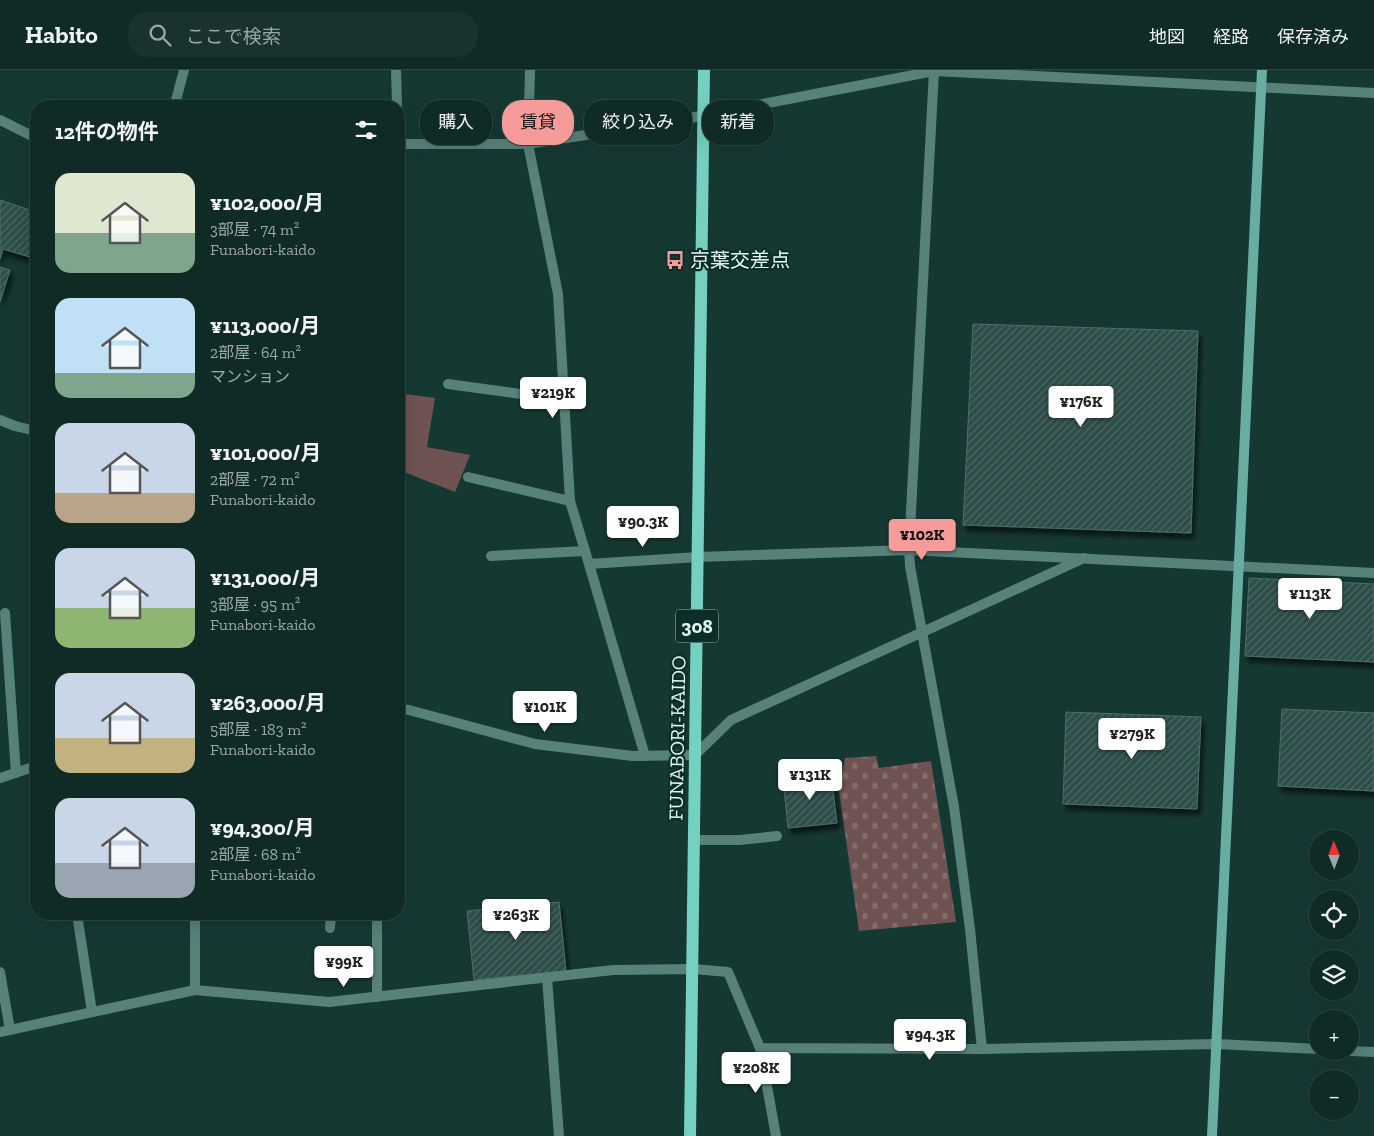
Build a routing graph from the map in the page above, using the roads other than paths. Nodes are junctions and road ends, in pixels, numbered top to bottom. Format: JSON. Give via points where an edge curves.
{"nodes":[{"id":1,"x":184,"y":70,"type":"edge"},
{"id":2,"x":396,"y":70,"type":"edge"},
{"id":3,"x":530,"y":70,"type":"edge"},
{"id":4,"x":704,"y":70,"type":"edge"},
{"id":5,"x":1262,"y":70,"type":"edge"},
{"id":6,"x":934,"y":71,"type":"edge"},
{"id":7,"x":1261,"y":88,"type":"junction"},
{"id":8,"x":1374,"y":93,"type":"edge"},
{"id":9,"x":178,"y":100,"type":"edge"},
{"id":10,"x":397,"y":100,"type":"edge"},
{"id":11,"x":529,"y":100,"type":"edge"},
{"id":12,"x":703,"y":100,"type":"edge"},
{"id":13,"x":774,"y":102,"type":"edge"},
{"id":14,"x":702,"y":116,"type":"edge"},
{"id":15,"x":0,"y":120,"type":"edge"},
{"id":16,"x":30,"y":135,"type":"edge"},
{"id":17,"x":574,"y":137,"type":"edge"},
{"id":18,"x":405,"y":144,"type":"edge"},
{"id":19,"x":502,"y":144,"type":"edge"},
{"id":20,"x":528,"y":145,"type":"edge"},
{"id":21,"x":703,"y":145,"type":"edge"},
{"id":22,"x":448,"y":384,"type":"dead end"},
{"id":23,"x":565,"y":400,"type":"junction"},
{"id":24,"x":0,"y":420,"type":"edge"},
{"id":25,"x":30,"y":430,"type":"edge"},
{"id":26,"x":468,"y":477,"type":"dead end"},
{"id":27,"x":570,"y":501,"type":"junction"},
{"id":28,"x":909,"y":550,"type":"junction"},
{"id":29,"x":585,"y":551,"type":"junction"},
{"id":30,"x":492,"y":556,"type":"dead end"},
{"id":31,"x":698,"y":557,"type":"junction"},
{"id":32,"x":1084,"y":558,"type":"junction"},
{"id":33,"x":589,"y":564,"type":"junction"},
{"id":34,"x":1238,"y":567,"type":"junction"},
{"id":35,"x":1374,"y":573,"type":"edge"},
{"id":36,"x":5,"y":613,"type":"dead end"},
{"id":37,"x":922,"y":633,"type":"junction"},
{"id":38,"x":405,"y":710,"type":"edge"},
{"id":39,"x":695,"y":755,"type":"junction"},
{"id":40,"x":645,"y":756,"type":"junction"},
{"id":41,"x":30,"y":768,"type":"edge"},
{"id":42,"x":16,"y":773,"type":"junction"},
{"id":43,"x":0,"y":778,"type":"edge"},
{"id":44,"x":777,"y":836,"type":"dead end"},
{"id":45,"x":694,"y":840,"type":"junction"},
{"id":46,"x":78,"y":920,"type":"edge"},
{"id":47,"x":195,"y":920,"type":"edge"},
{"id":48,"x":331,"y":920,"type":"edge"},
{"id":49,"x":377,"y":920,"type":"edge"},
{"id":50,"x":330,"y":928,"type":"dead end"},
{"id":51,"x":693,"y":969,"type":"junction"},
{"id":52,"x":0,"y":972,"type":"edge"},
{"id":53,"x":547,"y":978,"type":"junction"},
{"id":54,"x":195,"y":990,"type":"junction"},
{"id":55,"x":377,"y":997,"type":"junction"},
{"id":56,"x":92,"y":1012,"type":"junction"},
{"id":57,"x":5,"y":1031,"type":"edge"},
{"id":58,"x":1216,"y":1044,"type":"junction"},
{"id":59,"x":760,"y":1048,"type":"junction"},
{"id":60,"x":982,"y":1049,"type":"junction"},
{"id":61,"x":1309,"y":1049,"type":"edge"},
{"id":62,"x":1359,"y":1051,"type":"edge"},
{"id":63,"x":1374,"y":1052,"type":"edge"},
{"id":64,"x":559,"y":1136,"type":"edge"},
{"id":65,"x":690,"y":1136,"type":"edge"},
{"id":66,"x":776,"y":1136,"type":"edge"},
{"id":67,"x":1212,"y":1136,"type":"edge"}],
"edges":[{"from":1,"to":9,"type":"street"},
{"from":2,"to":10,"type":"street"},
{"from":3,"to":11,"type":"street"},
{"from":4,"to":12,"type":"main road","name":"FUNABORI-KAIDO","number":"308"},
{"from":5,"to":7,"type":"street"},
{"from":6,"to":7,"type":"street"},
{"from":6,"to":13,"type":"street"},
{"from":6,"to":28,"type":"street"},
{"from":7,"to":8,"type":"street"},
{"from":7,"to":34,"type":"street"},
{"from":14,"to":17,"type":"street"},
{"from":15,"to":16,"type":"street"},
{"from":18,"to":19,"type":"street"},
{"from":20,"to":23,"type":"street","via":[[558,294]]},
{"from":21,"to":31,"type":"main road","name":"FUNABORI-KAIDO","number":"308"},
{"from":22,"to":23,"type":"street"},
{"from":23,"to":27,"type":"street"},
{"from":24,"to":25,"type":"street"},
{"from":26,"to":27,"type":"street"},
{"from":27,"to":29,"type":"street"},
{"from":28,"to":31,"type":"street"},
{"from":28,"to":32,"type":"street"},
{"from":28,"to":37,"type":"street"},
{"from":29,"to":30,"type":"street"},
{"from":29,"to":33,"type":"street"},
{"from":31,"to":33,"type":"street"},
{"from":31,"to":39,"type":"main road","name":"FUNABORI-KAIDO","number":"308"},
{"from":32,"to":34,"type":"street"},
{"from":32,"to":37,"type":"street"},
{"from":33,"to":40,"type":"street"},
{"from":34,"to":35,"type":"street"},
{"from":34,"to":58,"type":"street"},
{"from":36,"to":42,"type":"street"},
{"from":37,"to":39,"type":"street","via":[[731,720]]},
{"from":37,"to":60,"type":"street","via":[[954,807]]},
{"from":38,"to":40,"type":"street","via":[[535,744]]},
{"from":39,"to":40,"type":"street"},
{"from":39,"to":45,"type":"main road","name":"FUNABORI-KAIDO","number":"308"},
{"from":41,"to":42,"type":"street"},
{"from":42,"to":43,"type":"street"},
{"from":44,"to":45,"type":"street"},
{"from":45,"to":51,"type":"main road","name":"FUNABORI-KAIDO","number":"308"},
{"from":46,"to":56,"type":"street"},
{"from":47,"to":54,"type":"street"},
{"from":48,"to":50,"type":"street"},
{"from":49,"to":55,"type":"street"},
{"from":51,"to":53,"type":"street","via":[[613,970]]},
{"from":51,"to":59,"type":"street","via":[[728,972]]},
{"from":51,"to":65,"type":"main road","name":"FUNABORI-KAIDO","number":"308"},
{"from":52,"to":57,"type":"street"},
{"from":53,"to":55,"type":"street"},
{"from":53,"to":64,"type":"street"},
{"from":54,"to":55,"type":"street","via":[[329,1002]]},
{"from":54,"to":56,"type":"street"},
{"from":56,"to":57,"type":"street"},
{"from":58,"to":60,"type":"street"},
{"from":58,"to":61,"type":"street"},
{"from":58,"to":67,"type":"street"},
{"from":59,"to":60,"type":"street"},
{"from":59,"to":66,"type":"street"},
{"from":62,"to":63,"type":"street"}]}
